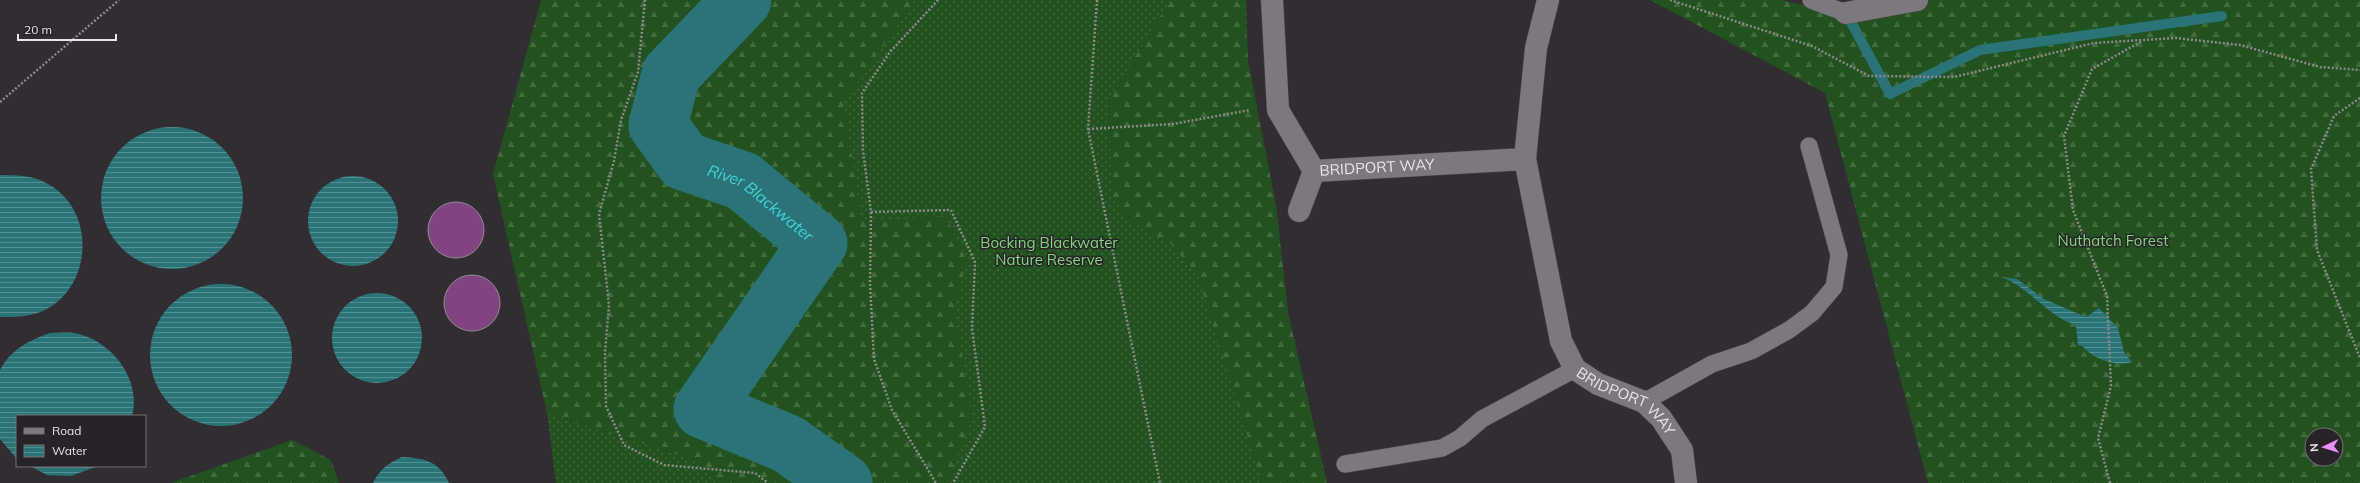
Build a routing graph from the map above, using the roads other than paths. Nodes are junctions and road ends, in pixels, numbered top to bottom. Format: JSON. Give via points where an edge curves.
{"nodes":[{"id":1,"x":1272,"y":0,"type":"edge"},
{"id":2,"x":1548,"y":0,"type":"edge"},
{"id":3,"x":1811,"y":0,"type":"edge"},
{"id":4,"x":1917,"y":0,"type":"edge"},
{"id":5,"x":1846,"y":13,"type":"joint"},
{"id":6,"x":1809,"y":146,"type":"dead end"},
{"id":7,"x":1525,"y":159,"type":"junction"},
{"id":8,"x":1314,"y":171,"type":"junction"},
{"id":9,"x":1299,"y":211,"type":"dead end"},
{"id":10,"x":1574,"y":369,"type":"junction"},
{"id":11,"x":1644,"y":402,"type":"junction"},
{"id":12,"x":1345,"y":464,"type":"dead end"},
{"id":13,"x":1686,"y":483,"type":"edge"}],
"edges":[{"from":1,"to":8,"type":"street","name":"BRIDPORT WAY","via":[[1278,110]]},
{"from":2,"to":7,"type":"street","name":"BRIDPORT WAY","via":[[1536,48]]},
{"from":3,"to":5,"type":"lane"},
{"from":4,"to":5,"type":"street"},
{"from":6,"to":11,"type":"lane","via":[[1839,255],[1834,287],[1812,312],[1789,330],[1751,351],[1712,364]]},
{"from":7,"to":8,"type":"street","name":"BRIDPORT WAY"},
{"from":7,"to":10,"type":"street","name":"BRIDPORT WAY","via":[[1561,341]]},
{"from":8,"to":9,"type":"street"},
{"from":10,"to":11,"type":"street","name":"BRIDPORT WAY","via":[[1598,384]]},
{"from":10,"to":12,"type":"lane","via":[[1482,419],[1460,438],[1442,448]]},
{"from":11,"to":13,"type":"street","name":"BRIDPORT WAY","via":[[1661,418],[1682,450]]}]}
